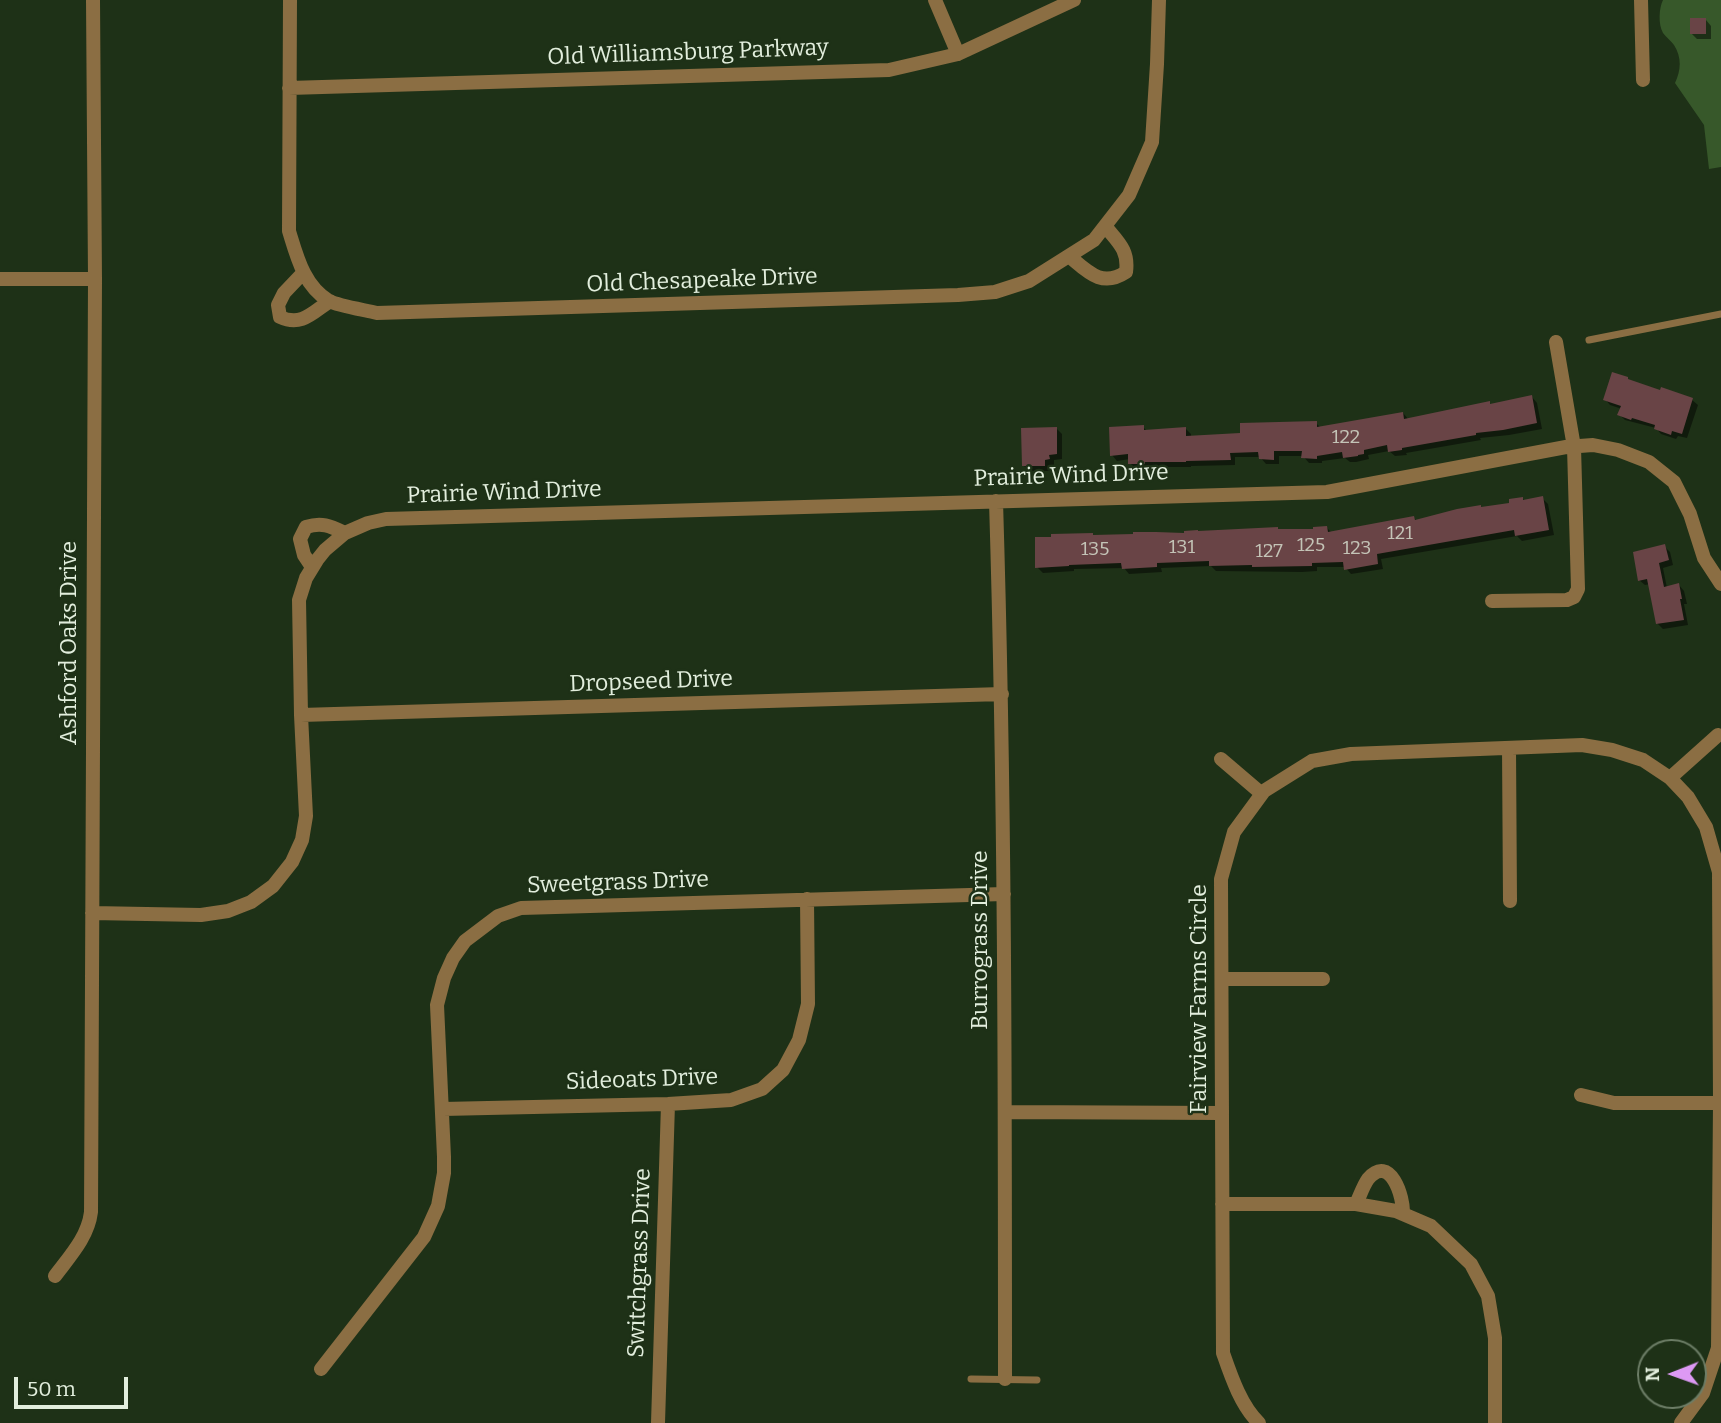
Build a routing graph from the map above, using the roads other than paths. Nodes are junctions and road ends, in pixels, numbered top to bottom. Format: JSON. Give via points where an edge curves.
{"nodes":[{"id":1,"x":93,"y":0,"type":"edge"},
{"id":2,"x":290,"y":0,"type":"edge"},
{"id":3,"x":935,"y":0,"type":"edge"},
{"id":4,"x":1074,"y":0,"type":"edge"},
{"id":5,"x":1159,"y":0,"type":"edge"},
{"id":6,"x":1641,"y":0,"type":"edge"},
{"id":7,"x":958,"y":54,"type":"junction"},
{"id":8,"x":1643,"y":80,"type":"dead end"},
{"id":9,"x":289,"y":88,"type":"junction"},
{"id":10,"x":1105,"y":226,"type":"junction"},
{"id":11,"x":1069,"y":256,"type":"junction"},
{"id":12,"x":303,"y":273,"type":"junction"},
{"id":13,"x":0,"y":279,"type":"edge"},
{"id":14,"x":95,"y":279,"type":"junction"},
{"id":15,"x":330,"y":301,"type":"junction"},
{"id":16,"x":1721,"y":314,"type":"edge"},
{"id":17,"x":1589,"y":340,"type":"dead end"},
{"id":18,"x":1556,"y":342,"type":"dead end"},
{"id":19,"x":1574,"y":447,"type":"junction"},
{"id":20,"x":996,"y":501,"type":"junction"},
{"id":21,"x":345,"y":533,"type":"junction"},
{"id":22,"x":312,"y":567,"type":"junction"},
{"id":23,"x":1721,"y":584,"type":"edge"},
{"id":24,"x":1492,"y":601,"type":"dead end"},
{"id":25,"x":1002,"y":694,"type":"junction"},
{"id":26,"x":301,"y":715,"type":"junction"},
{"id":27,"x":1718,"y":735,"type":"dead end"},
{"id":28,"x":1509,"y":747,"type":"junction"},
{"id":29,"x":1221,"y":759,"type":"dead end"},
{"id":30,"x":1670,"y":778,"type":"junction"},
{"id":31,"x":1262,"y":794,"type":"junction"},
{"id":32,"x":1004,"y":894,"type":"junction"},
{"id":33,"x":807,"y":900,"type":"junction"},
{"id":34,"x":1510,"y":901,"type":"dead end"},
{"id":35,"x":92,"y":913,"type":"junction"},
{"id":36,"x":1222,"y":979,"type":"junction"},
{"id":37,"x":1323,"y":979,"type":"dead end"},
{"id":38,"x":1581,"y":1095,"type":"dead end"},
{"id":39,"x":1721,"y":1103,"type":"edge"},
{"id":40,"x":668,"y":1104,"type":"junction"},
{"id":41,"x":443,"y":1109,"type":"junction"},
{"id":42,"x":1005,"y":1112,"type":"junction"},
{"id":43,"x":1222,"y":1113,"type":"junction"},
{"id":44,"x":1222,"y":1204,"type":"junction"},
{"id":45,"x":1356,"y":1204,"type":"junction"},
{"id":46,"x":1403,"y":1214,"type":"junction"},
{"id":47,"x":55,"y":1276,"type":"dead end"},
{"id":48,"x":321,"y":1369,"type":"dead end"},
{"id":49,"x":971,"y":1379,"type":"dead end"},
{"id":50,"x":1005,"y":1379,"type":"junction"},
{"id":51,"x":1037,"y":1380,"type":"dead end"},
{"id":52,"x":1689,"y":1420,"type":"edge"},
{"id":53,"x":658,"y":1423,"type":"edge"},
{"id":54,"x":1259,"y":1423,"type":"edge"},
{"id":55,"x":1495,"y":1423,"type":"edge"}],
"edges":[{"from":1,"to":14,"type":"street","name":"Ashford Oaks Drive"},
{"from":2,"to":9,"type":"street","name":"Old Chesapeake Drive"},
{"from":3,"to":7,"type":"street"},
{"from":4,"to":7,"type":"street","name":"Old Williamsburg Parkway"},
{"from":5,"to":10,"type":"street","name":"Old Chesapeake Drive","via":[[1152,142],[1129,195]]},
{"from":6,"to":8,"type":"street"},
{"from":7,"to":9,"type":"street","name":"Old Williamsburg Parkway","via":[[889,70]]},
{"from":9,"to":12,"type":"street","name":"Old Chesapeake Drive","via":[[289,231]]},
{"from":10,"to":11,"type":"street","name":"Old Chesapeake Drive","via":[[1094,240]]},
{"from":10,"to":11,"type":"street","via":[[1125,251],[1126,272],[1099,278]]},
{"from":11,"to":15,"type":"street","name":"Old Chesapeake Drive","via":[[1029,281],[995,292],[958,295],[377,313]]},
{"from":12,"to":15,"type":"street","name":"Old Chesapeake Drive"},
{"from":12,"to":15,"type":"street","via":[[284,293],[278,305],[280,317],[307,319]]},
{"from":13,"to":14,"type":"street"},
{"from":14,"to":35,"type":"street","name":"Ashford Oaks Drive"},
{"from":16,"to":17,"type":"lane"},
{"from":18,"to":19,"type":"street"},
{"from":19,"to":20,"type":"street","name":"Prairie Wind Drive","via":[[1327,492]]},
{"from":19,"to":23,"type":"street","name":"Prairie Wind Drive","via":[[1618,450],[1649,462],[1674,482],[1704,558]]},
{"from":19,"to":24,"type":"street","via":[[1574,597]]},
{"from":20,"to":21,"type":"street","name":"Prairie Wind Drive","via":[[386,519]]},
{"from":20,"to":25,"type":"street","name":"Burrograss Drive"},
{"from":21,"to":22,"type":"street","name":"Prairie Wind Drive"},
{"from":21,"to":22,"type":"street","via":[[317,524],[306,527],[299,539]]},
{"from":22,"to":26,"type":"street","name":"Prairie Wind Drive","via":[[299,600]]},
{"from":25,"to":26,"type":"street","name":"Dropseed Drive"},
{"from":25,"to":32,"type":"street","name":"Burrograss Drive"},
{"from":26,"to":35,"type":"street","name":"Prairie Wind Drive","via":[[306,816],[292,862],[273,886],[228,911],[201,915]]},
{"from":27,"to":30,"type":"street"},
{"from":28,"to":30,"type":"street","name":"Fairview Farms Circle","via":[[1612,750],[1643,760]]},
{"from":28,"to":31,"type":"street","name":"Fairview Farms Circle","via":[[1351,754],[1312,761]]},
{"from":28,"to":34,"type":"street"},
{"from":29,"to":31,"type":"street"},
{"from":30,"to":39,"type":"street","name":"Fairview Farms Circle","via":[[1706,827],[1719,872]]},
{"from":31,"to":36,"type":"street","name":"Fairview Farms Circle","via":[[1234,832],[1221,879]]},
{"from":32,"to":33,"type":"street","name":"Sweetgrass Drive"},
{"from":32,"to":42,"type":"street","name":"Burrograss Drive"},
{"from":33,"to":40,"type":"street","name":"Sideoats Drive","via":[[808,1004],[799,1040],[783,1070],[762,1089],[731,1100]]},
{"from":33,"to":41,"type":"street","name":"Sweetgrass Drive","via":[[522,908],[498,916],[465,942],[444,978],[438,1005]]},
{"from":35,"to":47,"type":"street","name":"Ashford Oaks Drive","via":[[90,1226]]},
{"from":36,"to":37,"type":"street"},
{"from":36,"to":43,"type":"street","name":"Fairview Farms Circle"},
{"from":38,"to":39,"type":"street","via":[[1614,1103]]},
{"from":39,"to":52,"type":"street","name":"Fairview Farms Circle","via":[[1718,1348]]},
{"from":40,"to":41,"type":"street","name":"Sideoats Drive"},
{"from":40,"to":53,"type":"street","name":"Switchgrass Drive"},
{"from":41,"to":48,"type":"street","name":"Sweetgrass Drive","via":[[444,1173],[438,1206],[424,1237]]},
{"from":42,"to":43,"type":"street"},
{"from":42,"to":50,"type":"street","name":"Burrograss Drive"},
{"from":43,"to":44,"type":"street","name":"Fairview Farms Circle"},
{"from":44,"to":45,"type":"street"},
{"from":44,"to":54,"type":"street","name":"Fairview Farms Circle","via":[[1223,1353],[1233,1383]]},
{"from":45,"to":46,"type":"street"},
{"from":45,"to":46,"type":"street","via":[[1369,1178],[1385,1172],[1400,1191]]},
{"from":46,"to":55,"type":"street","via":[[1431,1226],[1471,1264],[1488,1296],[1495,1338]]},
{"from":49,"to":50,"type":"lane"},
{"from":50,"to":51,"type":"lane"}]}
